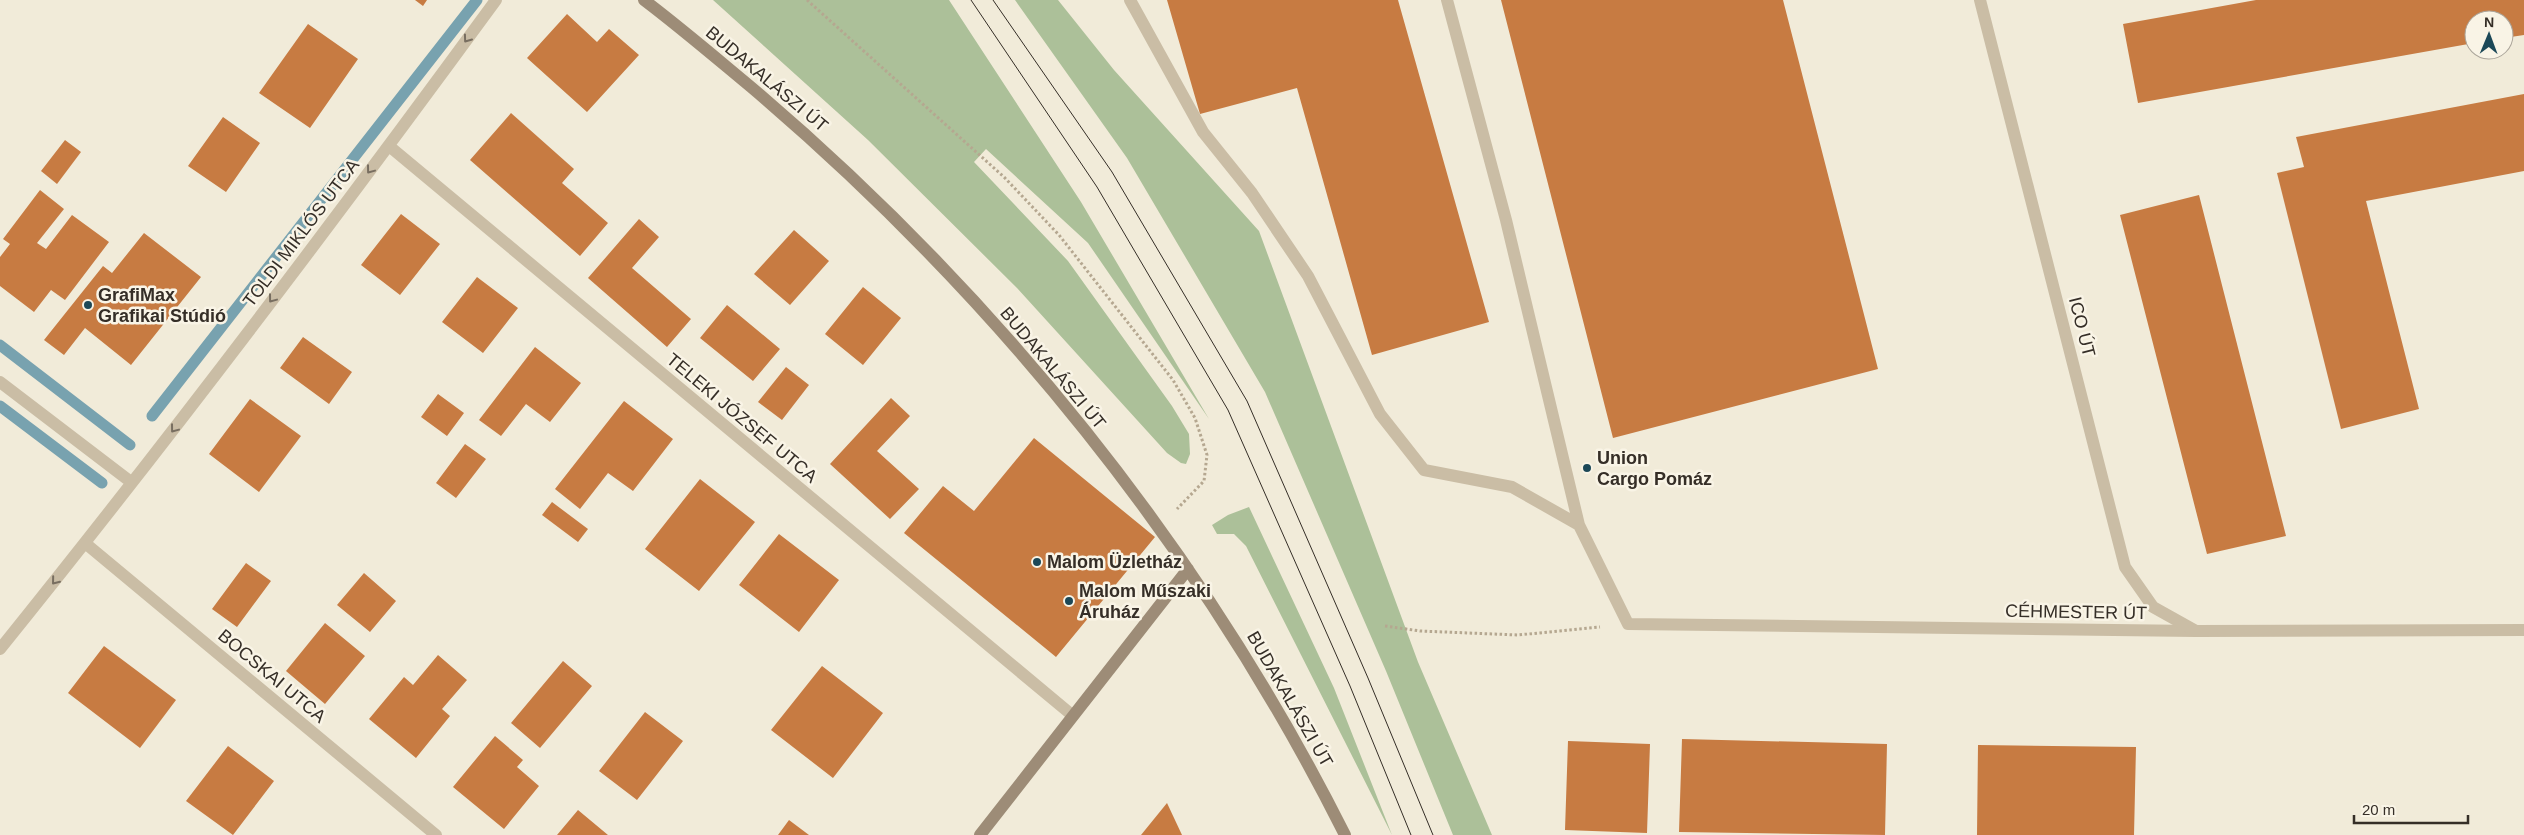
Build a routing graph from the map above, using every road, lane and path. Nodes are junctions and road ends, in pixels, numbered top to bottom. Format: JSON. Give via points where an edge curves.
{"nodes":[{"id":1,"x":496,"y":0,"type":"edge"},
{"id":2,"x":644,"y":0,"type":"edge"},
{"id":3,"x":807,"y":0,"type":"edge"},
{"id":4,"x":1130,"y":0,"type":"edge"},
{"id":5,"x":1447,"y":0,"type":"edge"},
{"id":6,"x":1980,"y":0,"type":"edge"},
{"id":7,"x":388,"y":146,"type":"junction"},
{"id":8,"x":0,"y":382,"type":"edge"},
{"id":9,"x":131,"y":482,"type":"junction"},
{"id":10,"x":1579,"y":525,"type":"junction"},
{"id":11,"x":1160,"y":528,"type":"junction"},
{"id":12,"x":85,"y":543,"type":"junction"},
{"id":13,"x":1188,"y":569,"type":"junction"},
{"id":14,"x":1628,"y":624,"type":"junction"},
{"id":15,"x":1385,"y":626,"type":"dead end"},
{"id":16,"x":2524,"y":630,"type":"edge"},
{"id":17,"x":2196,"y":631,"type":"junction"},
{"id":18,"x":0,"y":649,"type":"edge"},
{"id":19,"x":1072,"y":716,"type":"junction"},
{"id":20,"x":436,"y":835,"type":"edge"},
{"id":21,"x":980,"y":835,"type":"edge"},
{"id":22,"x":1345,"y":835,"type":"edge"}],
"edges":[{"from":1,"to":7,"type":"street","name":"TOLDI MIKLÓS UTCA","one_way":true},
{"from":2,"to":11,"type":"main road","name":"BUDAKALÁSZI ÚT","via":[[846,170],[942,267],[1048,385]]},
{"from":3,"to":11,"type":"path","via":[[1004,178],[1059,235],[1172,380],[1194,418],[1207,455],[1204,481]]},
{"from":4,"to":10,"type":"street","via":[[1202,132],[1252,193],[1308,276],[1380,414],[1424,470],[1512,487]]},
{"from":5,"to":10,"type":"street","via":[[1506,220]]},
{"from":6,"to":17,"type":"street","name":"ICO ÚT","via":[[2126,567],[2153,607]]},
{"from":7,"to":9,"type":"street","name":"TOLDI MIKLÓS UTCA","one_way":true},
{"from":7,"to":19,"type":"street","name":"TELEKI JÓZSEF UTCA"},
{"from":8,"to":9,"type":"street"},
{"from":9,"to":12,"type":"street","name":"TOLDI MIKLÓS UTCA"},
{"from":10,"to":14,"type":"street"},
{"from":11,"to":13,"type":"main road","name":"BUDAKALÁSZI ÚT"},
{"from":12,"to":18,"type":"street","name":"TOLDI MIKLÓS UTCA","one_way":true},
{"from":12,"to":20,"type":"street","name":"BOCSKAI UTCA"},
{"from":13,"to":19,"type":"main road"},
{"from":13,"to":22,"type":"main road","name":"BUDAKALÁSZI ÚT","via":[[1239,644]]},
{"from":14,"to":15,"type":"path","via":[[1518,635],[1420,631]]},
{"from":14,"to":17,"type":"street","name":"CÉHMESTER ÚT"},
{"from":16,"to":17,"type":"street","name":"CÉHMESTER ÚT"},
{"from":19,"to":21,"type":"main road"}]}
